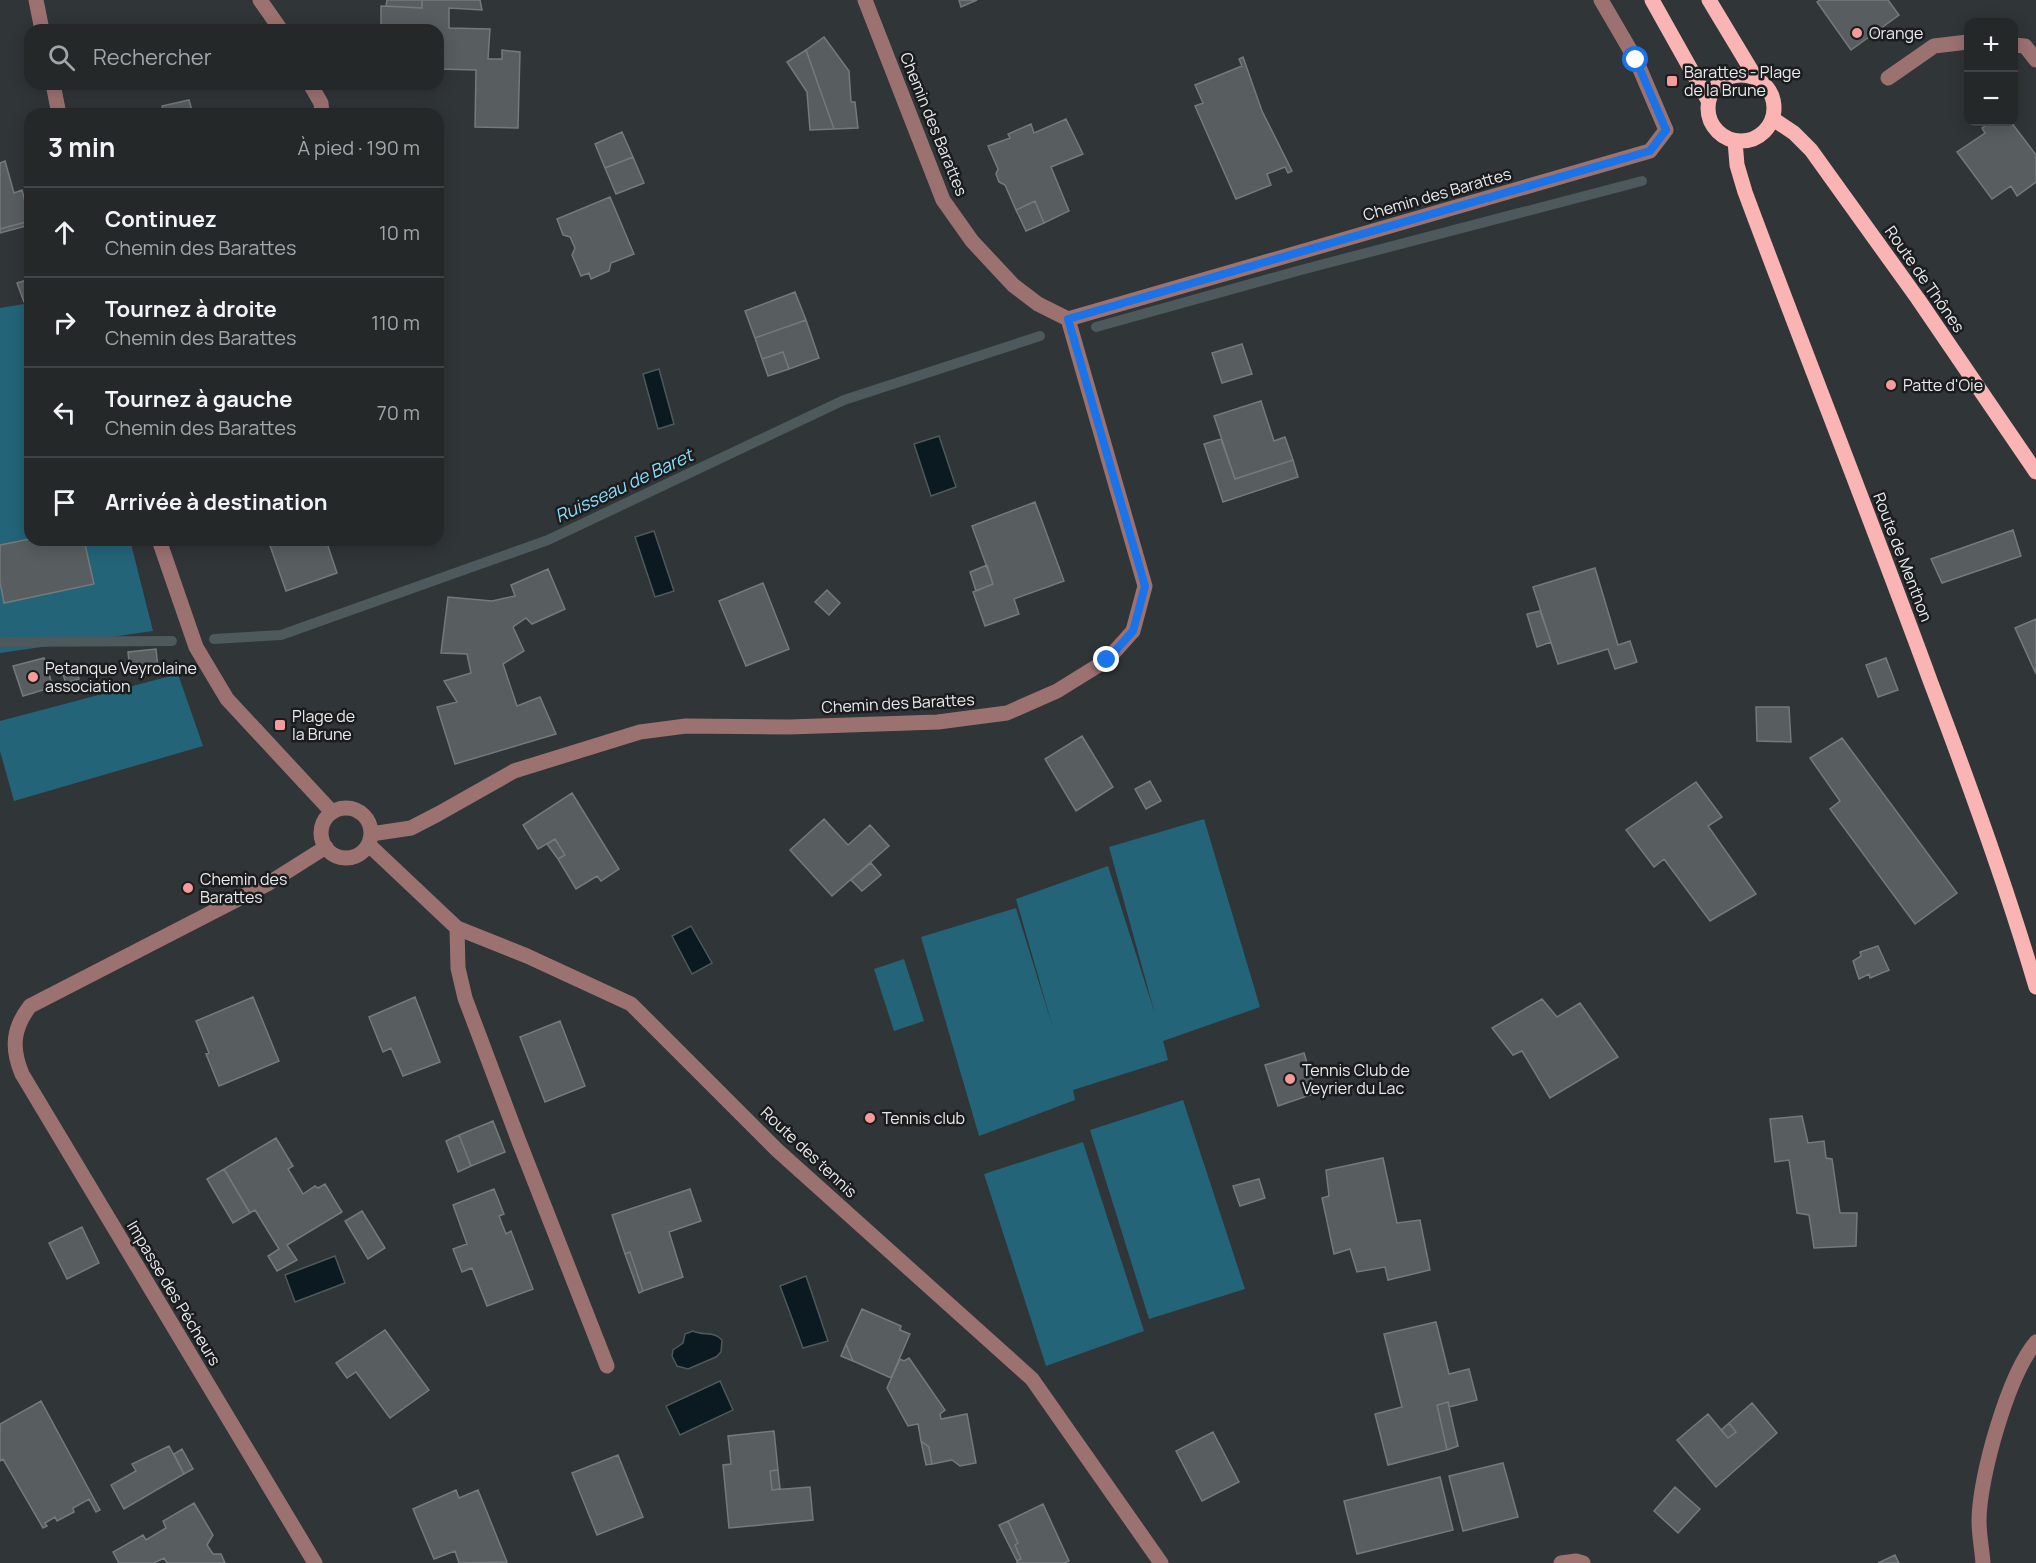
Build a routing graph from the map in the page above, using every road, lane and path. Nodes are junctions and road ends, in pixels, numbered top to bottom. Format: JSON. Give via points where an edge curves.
{"nodes":[{"id":1,"x":36,"y":0,"type":"edge"},
{"id":2,"x":260,"y":0,"type":"edge"},
{"id":3,"x":865,"y":0,"type":"edge"},
{"id":4,"x":1601,"y":0,"type":"edge"},
{"id":5,"x":1652,"y":0,"type":"edge"},
{"id":6,"x":1708,"y":0,"type":"edge"},
{"id":7,"x":41,"y":24,"type":"edge"},
{"id":8,"x":276,"y":24,"type":"edge"},
{"id":9,"x":1964,"y":42,"type":"edge"},
{"id":10,"x":2018,"y":45,"type":"edge"},
{"id":11,"x":2036,"y":60,"type":"edge"},
{"id":12,"x":1756,"y":78,"type":"junction"},
{"id":13,"x":1888,"y":78,"type":"dead end"},
{"id":14,"x":54,"y":90,"type":"edge"},
{"id":15,"x":313,"y":90,"type":"edge"},
{"id":16,"x":1708,"y":100,"type":"junction"},
{"id":17,"x":58,"y":108,"type":"edge"},
{"id":18,"x":321,"y":108,"type":"edge"},
{"id":19,"x":1773,"y":119,"type":"junction"},
{"id":20,"x":1735,"y":141,"type":"junction"},
{"id":21,"x":1068,"y":319,"type":"junction"},
{"id":22,"x":2036,"y":472,"type":"edge"},
{"id":23,"x":161,"y":546,"type":"edge"},
{"id":24,"x":332,"y":812,"type":"junction"},
{"id":25,"x":370,"y":839,"type":"junction"},
{"id":26,"x":326,"y":847,"type":"junction"},
{"id":27,"x":457,"y":928,"type":"junction"},
{"id":28,"x":2036,"y":987,"type":"edge"},
{"id":29,"x":2036,"y":1342,"type":"edge"},
{"id":30,"x":607,"y":1366,"type":"dead end"},
{"id":31,"x":315,"y":1563,"type":"edge"},
{"id":32,"x":1161,"y":1563,"type":"edge"},
{"id":33,"x":1561,"y":1563,"type":"edge"},
{"id":34,"x":1582,"y":1563,"type":"edge"},
{"id":35,"x":1983,"y":1563,"type":"edge"}],
"edges":[{"from":1,"to":7,"type":"street"},
{"from":2,"to":8,"type":"street"},
{"from":3,"to":21,"type":"street","name":"Chemin des Barattes","via":[[944,200],[972,241],[1013,285],[1038,304]]},
{"from":4,"to":21,"type":"street","name":"Chemin des Barattes","via":[[1636,60],[1666,130],[1650,151]]},
{"from":5,"to":16,"type":"main road"},
{"from":6,"to":12,"type":"main road"},
{"from":9,"to":13,"type":"street","via":[[1934,46]]},
{"from":10,"to":11,"type":"street","via":[[2025,46]]},
{"from":12,"to":16,"type":"main road","via":[[1729,76],[1716,86]]},
{"from":12,"to":19,"type":"main road","via":[[1772,95]]},
{"from":14,"to":17,"type":"street"},
{"from":15,"to":18,"type":"street"},
{"from":16,"to":20,"type":"main road","via":[[1708,115],[1714,128]]},
{"from":19,"to":20,"type":"main road","via":[[1758,137]]},
{"from":19,"to":22,"type":"main road","name":"Route de Thônes","via":[[1811,150]]},
{"from":20,"to":28,"type":"main road","name":"Route de Menthon","via":[[1745,192],[1971,789]]},
{"from":21,"to":25,"type":"street","name":"Chemin des Barattes","via":[[1145,586],[1133,631],[1107,660],[1057,691],[1007,713],[938,722],[686,726],[640,732],[514,771],[411,828]]},
{"from":23,"to":24,"type":"street","via":[[196,647],[227,699]]},
{"from":24,"to":25,"type":"street","via":[[346,807],[359,811],[369,822]]},
{"from":24,"to":26,"type":"street","via":[[321,830]]},
{"from":25,"to":26,"type":"street","via":[[359,855],[345,858],[332,854]]},
{"from":25,"to":27,"type":"street","name":"Route des tennis"},
{"from":26,"to":31,"type":"street","name":"Impasse des Pécheurs","via":[[268,883],[30,1006],[15,1036],[15,1054],[22,1074]]},
{"from":27,"to":30,"type":"street","via":[[458,968],[465,998]]},
{"from":27,"to":32,"type":"street","name":"Route des tennis","via":[[631,1004],[777,1150],[1032,1379]]},
{"from":29,"to":35,"type":"street","via":[[2008,1397],[1986,1470],[1979,1522]]},
{"from":33,"to":34,"type":"street"}]}
